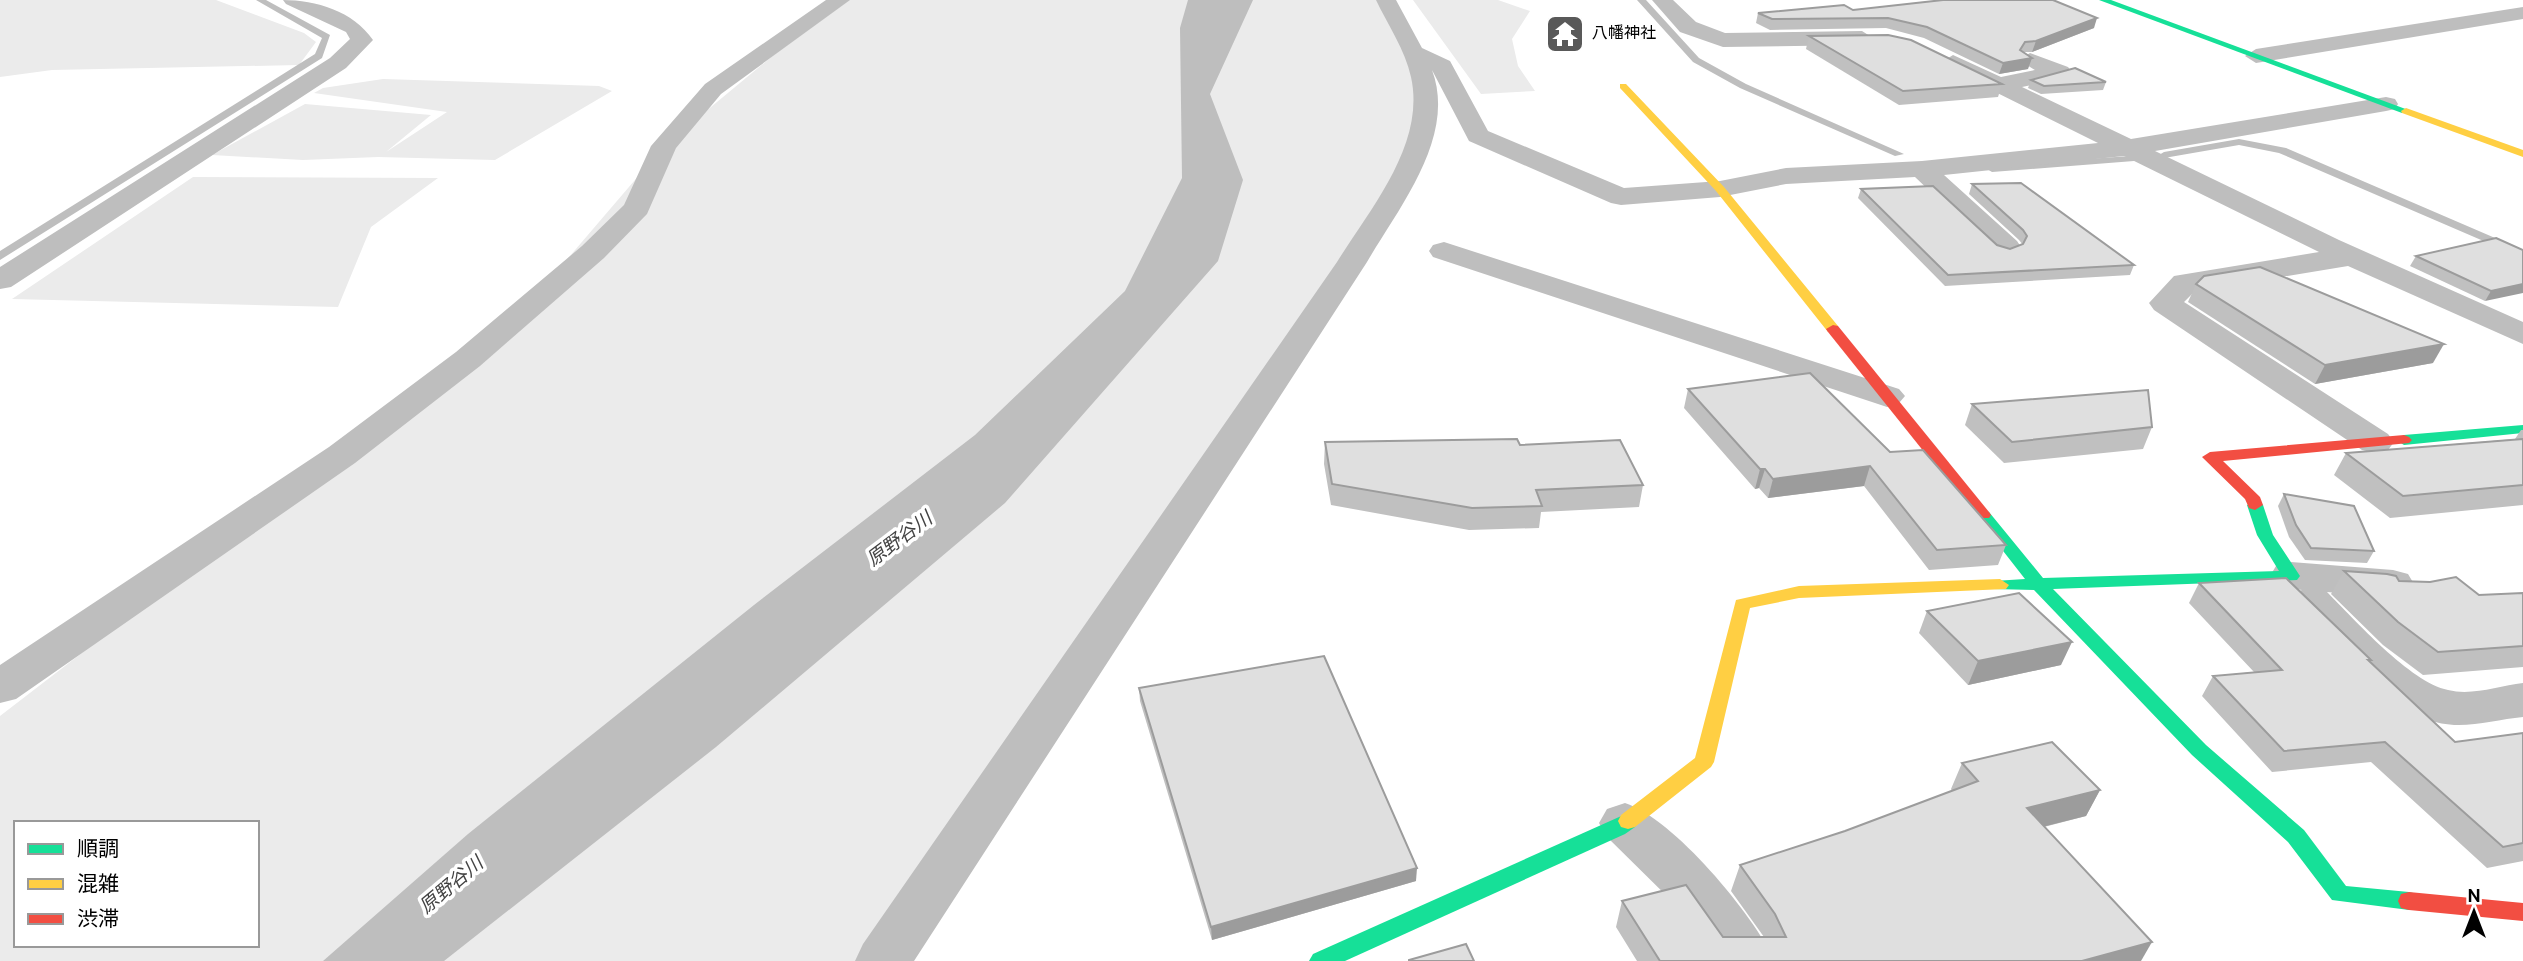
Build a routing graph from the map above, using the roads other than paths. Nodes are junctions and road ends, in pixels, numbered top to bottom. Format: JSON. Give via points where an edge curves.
{"nodes":[{"id":1,"x":293,"y":0,"type":"edge"},
{"id":2,"x":840,"y":0,"type":"edge"},
{"id":3,"x":1386,"y":0,"type":"edge"},
{"id":4,"x":1662,"y":0,"type":"edge"},
{"id":5,"x":2103,"y":0,"type":"edge"},
{"id":6,"x":2523,"y":13,"type":"edge"},
{"id":7,"x":1885,"y":38,"type":"edge"},
{"id":8,"x":1926,"y":50,"type":"edge"},
{"id":9,"x":1410,"y":51,"type":"junction"},
{"id":10,"x":2256,"y":56,"type":"junction"},
{"id":11,"x":2030,"y":60,"type":"edge"},
{"id":12,"x":1999,"y":84,"type":"junction"},
{"id":13,"x":1623,"y":86,"type":"dead end"},
{"id":14,"x":2386,"y":104,"type":"junction"},
{"id":15,"x":2126,"y":148,"type":"junction"},
{"id":16,"x":2523,"y":154,"type":"edge"},
{"id":17,"x":1922,"y":169,"type":"junction"},
{"id":18,"x":1720,"y":189,"type":"junction"},
{"id":19,"x":2006,"y":247,"type":"edge"},
{"id":20,"x":1444,"y":251,"type":"dead end"},
{"id":21,"x":2352,"y":256,"type":"junction"},
{"id":22,"x":0,"y":280,"type":"edge"},
{"id":23,"x":2523,"y":334,"type":"edge"},
{"id":24,"x":1887,"y":396,"type":"junction"},
{"id":25,"x":2523,"y":429,"type":"edge"},
{"id":26,"x":2375,"y":442,"type":"junction"},
{"id":27,"x":2287,"y":576,"type":"junction"},
{"id":28,"x":2040,"y":586,"type":"junction"},
{"id":29,"x":2415,"y":588,"type":"edge"},
{"id":30,"x":0,"y":687,"type":"edge"},
{"id":31,"x":2523,"y":700,"type":"edge"},
{"id":32,"x":1625,"y":823,"type":"junction"},
{"id":33,"x":2523,"y":912,"type":"edge"},
{"id":34,"x":883,"y":961,"type":"edge"},
{"id":35,"x":1321,"y":961,"type":"edge"},
{"id":36,"x":1746,"y":961,"type":"edge"}],
"edges":[{"from":1,"to":22,"type":"street","via":[[354,29],[362,40],[338,63]]},
{"from":2,"to":30,"type":"street","via":[[713,89],[664,146],[637,208],[468,359],[342,455]]},
{"from":3,"to":9,"type":"street"},
{"from":4,"to":7,"type":"street","via":[[1688,27],[1723,40]]},
{"from":5,"to":10,"type":"street"},
{"from":6,"to":10,"type":"street"},
{"from":8,"to":12,"type":"street"},
{"from":9,"to":18,"type":"street","via":[[1442,66],[1478,136],[1621,197]]},
{"from":9,"to":34,"type":"street","via":[[1424,79],[1427,118],[1400,180],[1352,262]]},
{"from":10,"to":14,"type":"street"},
{"from":11,"to":12,"type":"street","via":[[2060,72]]},
{"from":12,"to":15,"type":"street"},
{"from":13,"to":18,"type":"street"},
{"from":14,"to":15,"type":"street"},
{"from":14,"to":16,"type":"street"},
{"from":15,"to":17,"type":"street"},
{"from":15,"to":21,"type":"street"},
{"from":17,"to":18,"type":"street","via":[[1786,176]]},
{"from":17,"to":19,"type":"street"},
{"from":18,"to":24,"type":"street"},
{"from":20,"to":24,"type":"street"},
{"from":21,"to":23,"type":"street"},
{"from":21,"to":26,"type":"street","via":[[2186,283],[2165,303]]},
{"from":24,"to":28,"type":"street"},
{"from":25,"to":26,"type":"street"},
{"from":26,"to":27,"type":"street","via":[[2210,457],[2252,497],[2265,535]]},
{"from":27,"to":28,"type":"street"},
{"from":27,"to":29,"type":"street","via":[[2374,580]]},
{"from":27,"to":31,"type":"street","via":[[2388,675],[2423,700],[2449,708]]},
{"from":28,"to":32,"type":"street","via":[[1799,592],[1742,604],[1704,761]]},
{"from":28,"to":33,"type":"street","via":[[2199,750],[2296,836],[2340,894]]},
{"from":32,"to":35,"type":"street"},
{"from":32,"to":36,"type":"street","via":[[1700,894]]}]}
